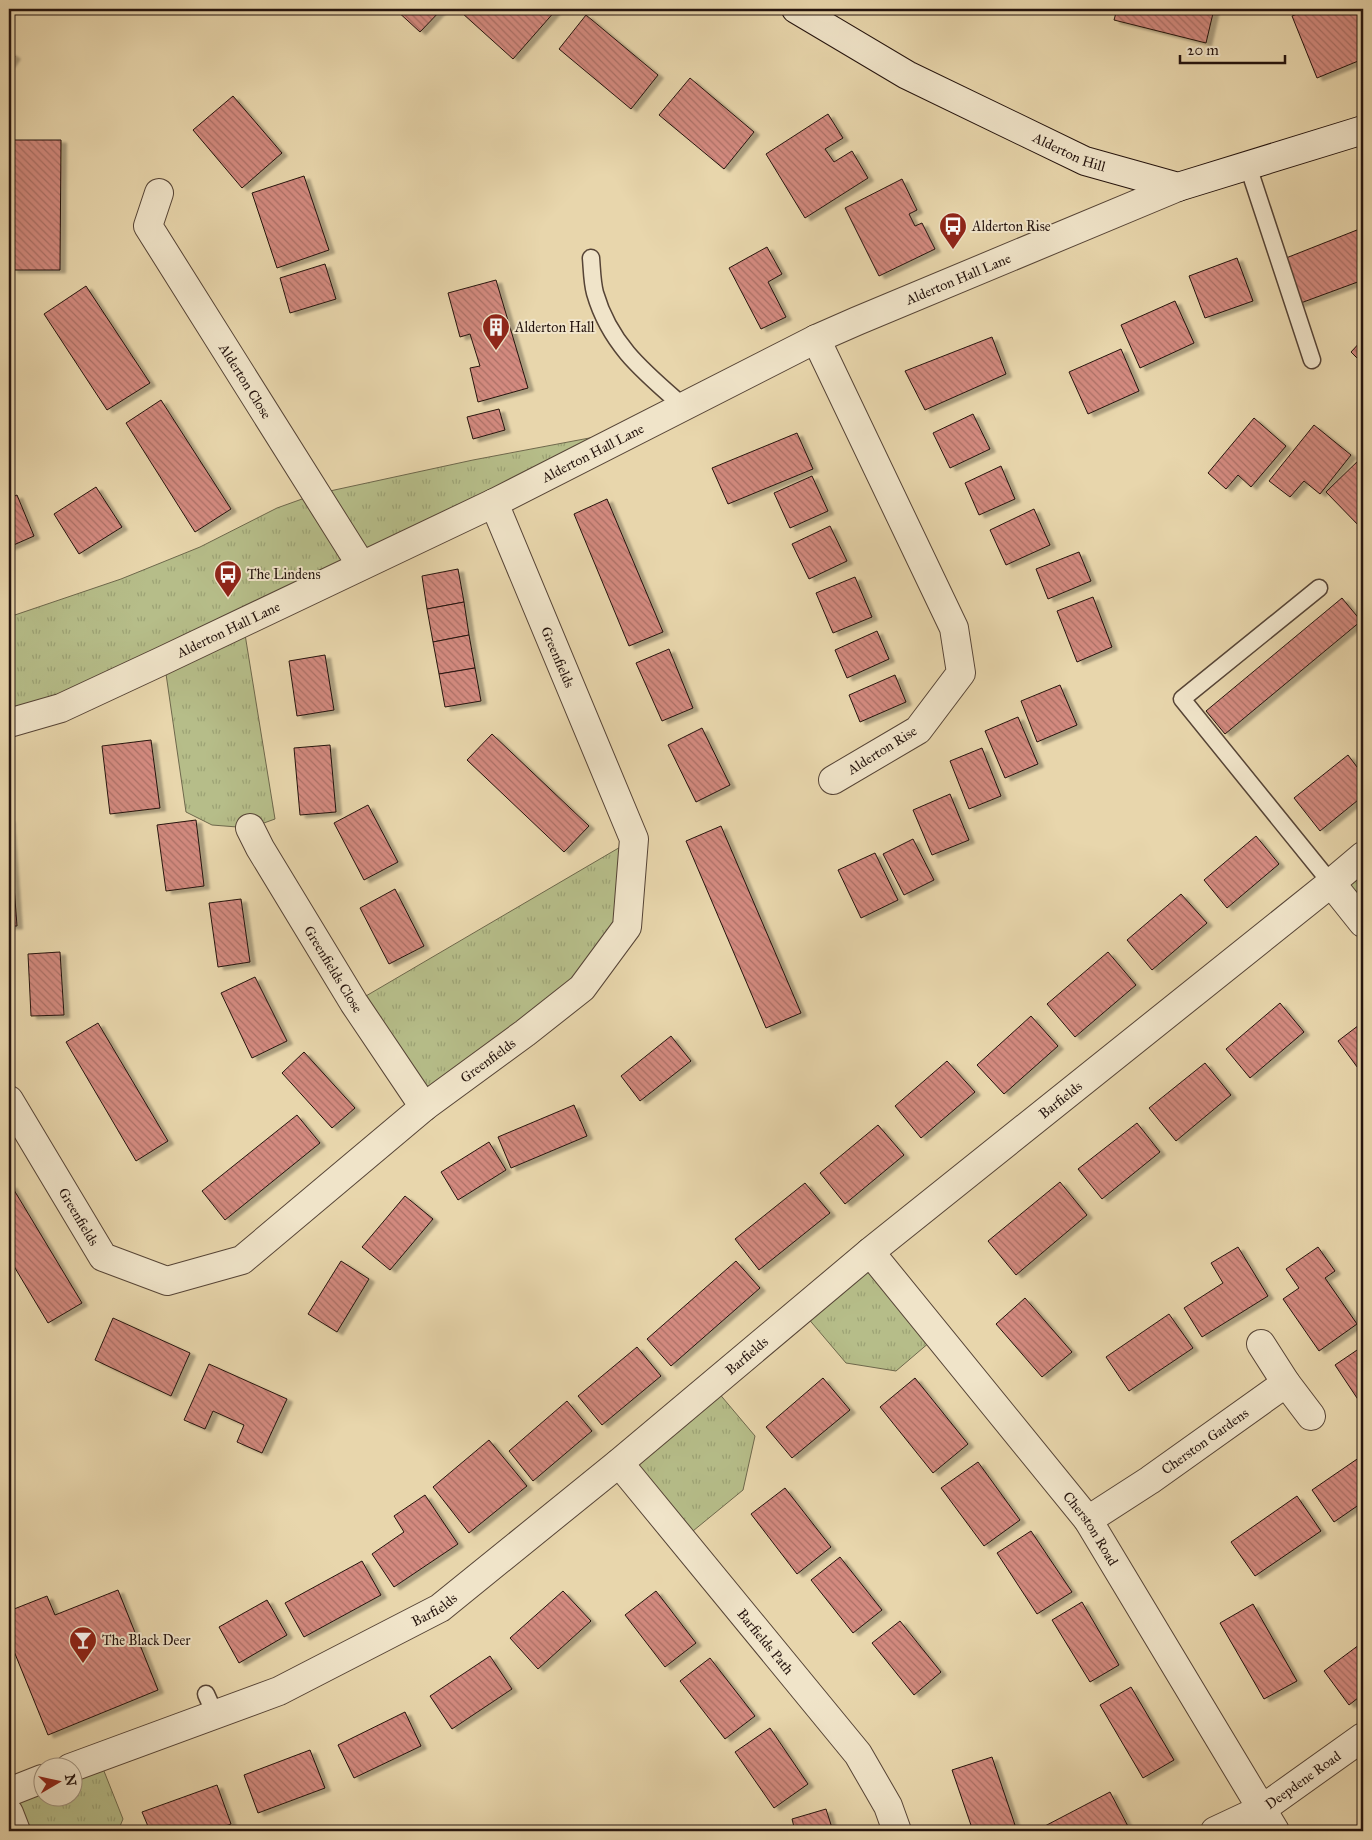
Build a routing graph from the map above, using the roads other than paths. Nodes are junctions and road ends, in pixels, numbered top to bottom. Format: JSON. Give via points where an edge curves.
{"nodes":[{"id":1,"x":796,"y":9,"type":"edge"},
{"id":2,"x":1363,"y":130,"type":"edge"},
{"id":3,"x":1248,"y":166,"type":"junction"},
{"id":4,"x":1178,"y":187,"type":"junction"},
{"id":5,"x":159,"y":193,"type":"dead end"},
{"id":6,"x":591,"y":258,"type":"dead end"},
{"id":7,"x":816,"y":340,"type":"junction"},
{"id":8,"x":1312,"y":360,"type":"dead end"},
{"id":9,"x":683,"y":406,"type":"junction"},
{"id":10,"x":494,"y":503,"type":"junction"},
{"id":11,"x":361,"y":565,"type":"junction"},
{"id":12,"x":1319,"y":588,"type":"dead end"},
{"id":13,"x":9,"y":723,"type":"edge"},
{"id":14,"x":833,"y":780,"type":"dead end"},
{"id":15,"x":250,"y":828,"type":"dead end"},
{"id":16,"x":1363,"y":856,"type":"edge"},
{"id":17,"x":1331,"y":883,"type":"junction"},
{"id":18,"x":1363,"y":923,"type":"edge"},
{"id":19,"x":9,"y":1100,"type":"edge"},
{"id":20,"x":424,"y":1107,"type":"junction"},
{"id":21,"x":870,"y":1252,"type":"junction"},
{"id":22,"x":1261,"y":1344,"type":"dead end"},
{"id":23,"x":1286,"y":1383,"type":"junction"},
{"id":24,"x":1311,"y":1416,"type":"dead end"},
{"id":25,"x":619,"y":1463,"type":"junction"},
{"id":26,"x":1088,"y":1520,"type":"junction"},
{"id":27,"x":1363,"y":1736,"type":"edge"},
{"id":28,"x":82,"y":1763,"type":"edge"},
{"id":29,"x":32,"y":1782,"type":"edge"},
{"id":30,"x":9,"y":1792,"type":"edge"},
{"id":31,"x":9,"y":1813,"type":"edge"},
{"id":32,"x":1268,"y":1820,"type":"edge"},
{"id":33,"x":16,"y":1831,"type":"edge"},
{"id":34,"x":897,"y":1831,"type":"edge"},
{"id":35,"x":1215,"y":1831,"type":"edge"}],
"edges":[{"from":1,"to":4,"type":"street","name":"Alderton Hill","via":[[907,75],[1085,161]]},
{"from":2,"to":3,"type":"street"},
{"from":3,"to":4,"type":"street"},
{"from":3,"to":8,"type":"lane"},
{"from":4,"to":7,"type":"street","name":"Alderton Hall Lane"},
{"from":5,"to":11,"type":"street","name":"Alderton Close","via":[[148,226]]},
{"from":6,"to":9,"type":"lane","via":[[595,290],[613,336],[646,373]]},
{"from":7,"to":9,"type":"street","name":"Alderton Hall Lane"},
{"from":7,"to":14,"type":"street","name":"Alderton Rise","via":[[954,628],[961,673],[918,730]]},
{"from":9,"to":10,"type":"street","name":"Alderton Hall Lane"},
{"from":10,"to":11,"type":"street","name":"Alderton Hall Lane"},
{"from":10,"to":20,"type":"street","name":"Greenfields","via":[[634,839],[627,927],[582,988]]},
{"from":11,"to":13,"type":"street","name":"Alderton Hall Lane","via":[[61,708]]},
{"from":12,"to":17,"type":"lane","via":[[1182,700]]},
{"from":15,"to":20,"type":"street","name":"Greenfields Close","via":[[354,1003]]},
{"from":16,"to":17,"type":"street","name":"Barfields"},
{"from":17,"to":18,"type":"street"},
{"from":17,"to":21,"type":"street","name":"Barfields"},
{"from":19,"to":20,"type":"street","name":"Greenfields","via":[[103,1257],[167,1281],[242,1260]]},
{"from":21,"to":25,"type":"street","name":"Barfields"},
{"from":21,"to":26,"type":"street","name":"Cherston Road"},
{"from":22,"to":23,"type":"street"},
{"from":23,"to":24,"type":"street"},
{"from":23,"to":26,"type":"street","name":"Cherston Gardens"},
{"from":25,"to":28,"type":"street","name":"Barfields","via":[[440,1608],[279,1691],[210,1704]]},
{"from":25,"to":34,"type":"street","name":"Barfields Path","via":[[858,1754],[888,1806]]},
{"from":26,"to":32,"type":"street","name":"Cherston Road"},
{"from":27,"to":32,"type":"street","name":"Deepdene Road"},
{"from":29,"to":30,"type":"street"},
{"from":31,"to":33,"type":"street"},
{"from":32,"to":35,"type":"street","name":"Deepdene Road"}]}
